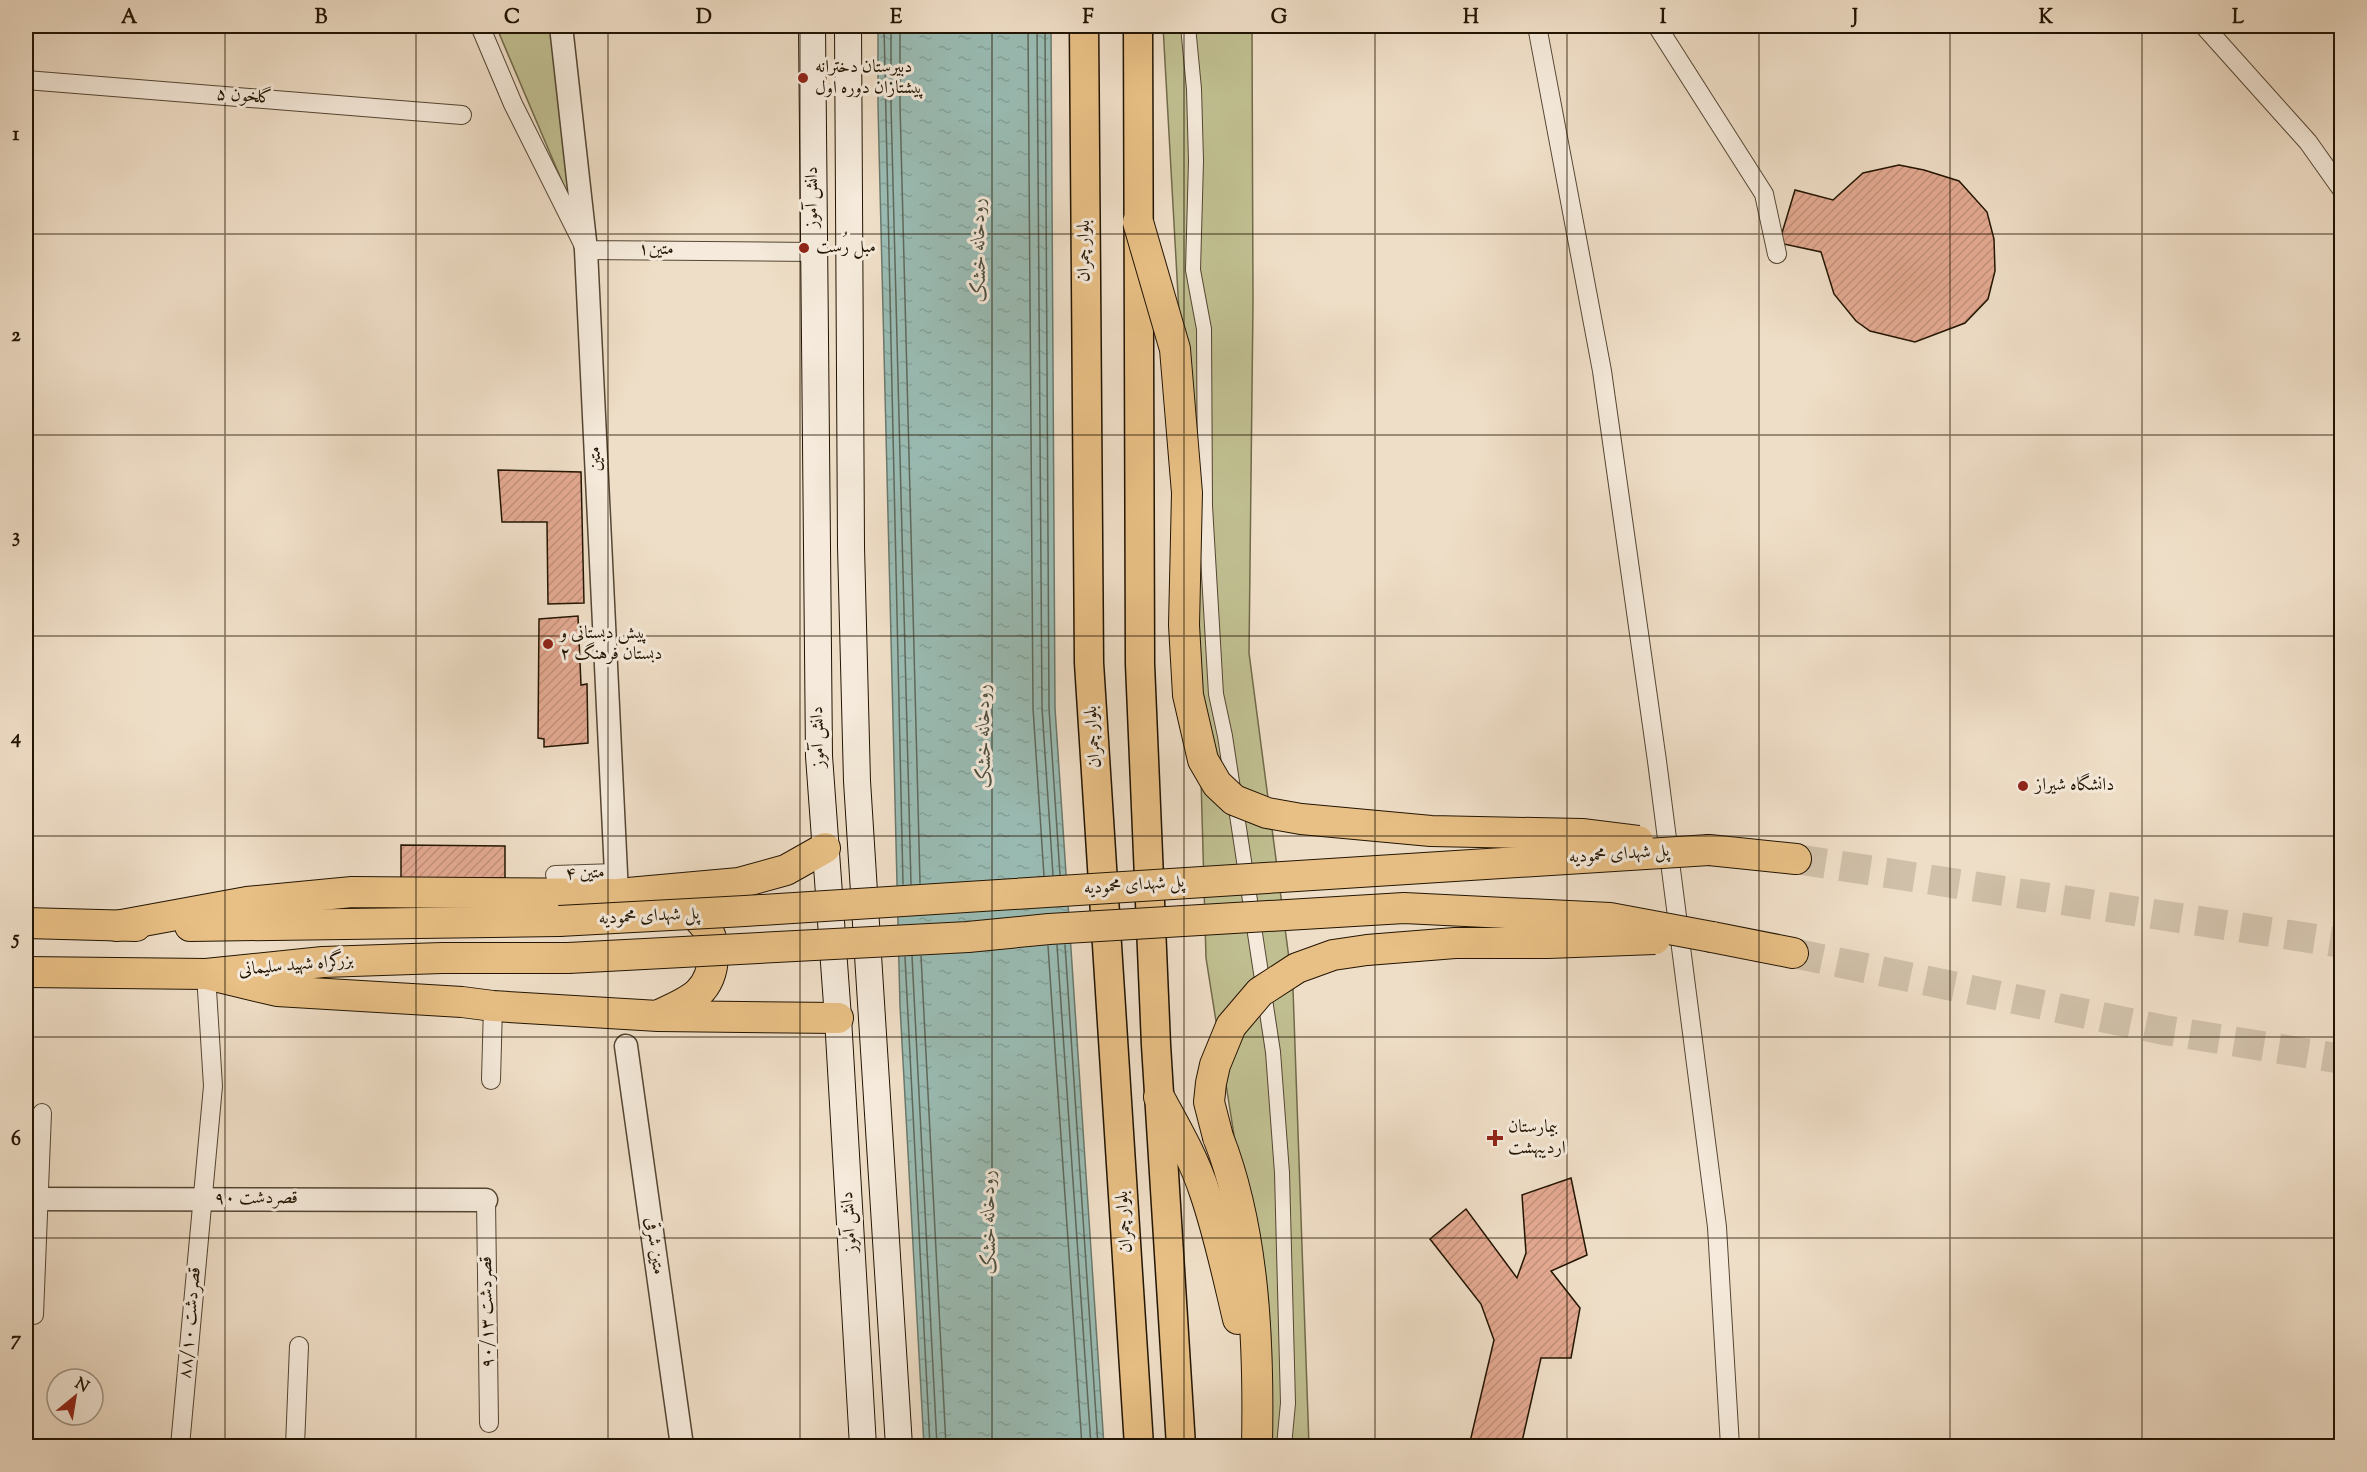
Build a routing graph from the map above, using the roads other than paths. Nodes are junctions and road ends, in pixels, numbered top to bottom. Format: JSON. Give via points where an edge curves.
{"nodes":[{"id":1,"x":480,"y":26,"type":"edge"},
{"id":2,"x":561,"y":26,"type":"edge"},
{"id":3,"x":812,"y":26,"type":"edge"},
{"id":4,"x":848,"y":26,"type":"edge"},
{"id":5,"x":1084,"y":26,"type":"edge"},
{"id":6,"x":1138,"y":26,"type":"edge"},
{"id":7,"x":1188,"y":26,"type":"edge"},
{"id":8,"x":1537,"y":26,"type":"edge"},
{"id":9,"x":1657,"y":26,"type":"edge"},
{"id":10,"x":2204,"y":26,"type":"edge"},
{"id":11,"x":26,"y":80,"type":"edge"},
{"id":12,"x":462,"y":115,"type":"dead end"},
{"id":13,"x":2342,"y":190,"type":"edge"},
{"id":14,"x":1138,"y":222,"type":"junction"},
{"id":15,"x":586,"y":250,"type":"junction"},
{"id":16,"x":813,"y":252,"type":"junction"},
{"id":17,"x":1777,"y":254,"type":"dead end"},
{"id":18,"x":825,"y":848,"type":"junction"},
{"id":19,"x":1709,"y":850,"type":"junction"},
{"id":20,"x":1796,"y":859,"type":"tunnel mouth"},
{"id":21,"x":555,"y":875,"type":"dead end"},
{"id":22,"x":626,"y":886,"type":"junction"},
{"id":23,"x":559,"y":921,"type":"joint"},
{"id":24,"x":26,"y":924,"type":"edge"},
{"id":25,"x":116,"y":926,"type":"junction"},
{"id":26,"x":1712,"y":937,"type":"junction"},
{"id":27,"x":1792,"y":953,"type":"tunnel mouth"},
{"id":28,"x":568,"y":958,"type":"joint"},
{"id":29,"x":26,"y":972,"type":"edge"},
{"id":30,"x":206,"y":974,"type":"junction"},
{"id":31,"x":493,"y":1006,"type":"junction"},
{"id":32,"x":658,"y":1016,"type":"junction"},
{"id":33,"x":838,"y":1018,"type":"junction"},
{"id":34,"x":626,"y":1046,"type":"dead end"},
{"id":35,"x":491,"y":1080,"type":"dead end"},
{"id":36,"x":1159,"y":1097,"type":"junction"},
{"id":37,"x":42,"y":1113,"type":"dead end"},
{"id":38,"x":32,"y":1199,"type":"edge"},
{"id":39,"x":203,"y":1199,"type":"junction"},
{"id":40,"x":486,"y":1200,"type":"joint"},
{"id":41,"x":34,"y":1315,"type":"dead end"},
{"id":42,"x":299,"y":1346,"type":"dead end"},
{"id":43,"x":1257,"y":1382,"type":"junction"},
{"id":44,"x":489,"y":1424,"type":"dead end"},
{"id":45,"x":1257,"y":1441,"type":"edge"},
{"id":46,"x":180,"y":1446,"type":"edge"},
{"id":47,"x":295,"y":1446,"type":"edge"},
{"id":48,"x":682,"y":1446,"type":"edge"},
{"id":49,"x":863,"y":1446,"type":"edge"},
{"id":50,"x":899,"y":1446,"type":"edge"},
{"id":51,"x":1139,"y":1446,"type":"edge"},
{"id":52,"x":1181,"y":1446,"type":"edge"},
{"id":53,"x":1284,"y":1446,"type":"edge"},
{"id":54,"x":1730,"y":1446,"type":"edge"}],
"edges":[{"from":1,"to":15,"type":"street","via":[[513,104]]},
{"from":2,"to":15,"type":"street","name":"متین"},
{"from":3,"to":16,"type":"main road","name":"دانش آموز"},
{"from":4,"to":50,"type":"main road","name":"دانش آموز","via":[[851,547],[857,781]]},
{"from":5,"to":51,"type":"main road","name":"بلوار چمران","via":[[1089,663]]},
{"from":6,"to":14,"type":"main road"},
{"from":7,"to":53,"type":"street","via":[[1196,161],[1193,270],[1204,329],[1205,506],[1216,694],[1273,1052],[1282,1173],[1288,1403]]},
{"from":8,"to":54,"type":"street","via":[[1602,371],[1657,761],[1717,1227]]},
{"from":9,"to":17,"type":"street","via":[[1764,194]]},
{"from":10,"to":13,"type":"street","via":[[2308,142]]},
{"from":11,"to":12,"type":"street","name":"۵ گلخون"},
{"from":14,"to":19,"type":"highway","bridge":true,"via":[[1175,350],[1187,494],[1184,625],[1188,695],[1203,760],[1217,784],[1234,800],[1267,813],[1301,819],[1431,831],[1582,834]]},
{"from":14,"to":36,"type":"main road","via":[[1140,664]]},
{"from":15,"to":16,"type":"street","name":"متین۱"},
{"from":15,"to":22,"type":"street","name":"متین"},
{"from":16,"to":18,"type":"main road","name":"دانش آموز","via":[[819,756]]},
{"from":18,"to":22,"type":"highway","via":[[786,870],[739,883]]},
{"from":18,"to":33,"type":"main road","name":"دانش آموز"},
{"from":19,"to":20,"type":"highway"},
{"from":19,"to":23,"type":"highway","name":"پل شهدای محمودیه","bridge":true},
{"from":21,"to":22,"type":"street","name":"۴ متین"},
{"from":22,"to":25,"type":"highway","via":[[352,892],[248,902]]},
{"from":22,"to":32,"type":"highway","via":[[681,903],[714,941],[713,973],[703,990]]},
{"from":23,"to":25,"type":"highway","name":"بزرگراه شهید سلیمانی"},
{"from":24,"to":25,"type":"highway","name":"بزرگراه شهید سلیمانی"},
{"from":26,"to":27,"type":"highway"},
{"from":26,"to":28,"type":"highway","name":"پل شهدای محمودیه","bridge":true,"via":[[1610,918],[1404,908],[957,938]]},
{"from":26,"to":43,"type":"highway","bridge":true,"via":[[1455,943],[1367,950],[1333,955],[1297,968],[1260,992],[1232,1026],[1222,1046],[1209,1102],[1228,1161],[1246,1242]]},
{"from":28,"to":30,"type":"highway","name":"بزرگراه شهید سلیمانی","via":[[323,962]]},
{"from":29,"to":30,"type":"highway","name":"بزرگراه شهید سلیمانی"},
{"from":30,"to":31,"type":"highway","via":[[277,991]]},
{"from":30,"to":39,"type":"street","name":"۸۸/۱۰ قصردشت","via":[[213,1086]]},
{"from":31,"to":32,"type":"highway"},
{"from":31,"to":35,"type":"street"},
{"from":32,"to":33,"type":"highway"},
{"from":33,"to":49,"type":"main road","name":"دانش آموز"},
{"from":34,"to":48,"type":"street","name":"متین شرقی"},
{"from":36,"to":43,"type":"highway","via":[[1205,1191]]},
{"from":36,"to":52,"type":"main road"},
{"from":37,"to":38,"type":"street"},
{"from":38,"to":39,"type":"street","name":"۹۰ قصردشت"},
{"from":38,"to":41,"type":"street"},
{"from":39,"to":40,"type":"street","name":"۹۰ قصردشت"},
{"from":39,"to":46,"type":"street","name":"۸۸/۱۰ قصردشت"},
{"from":40,"to":44,"type":"street","name":"۹۰/۱۳ قصردشت"},
{"from":42,"to":47,"type":"street"},
{"from":43,"to":45,"type":"highway"}]}
